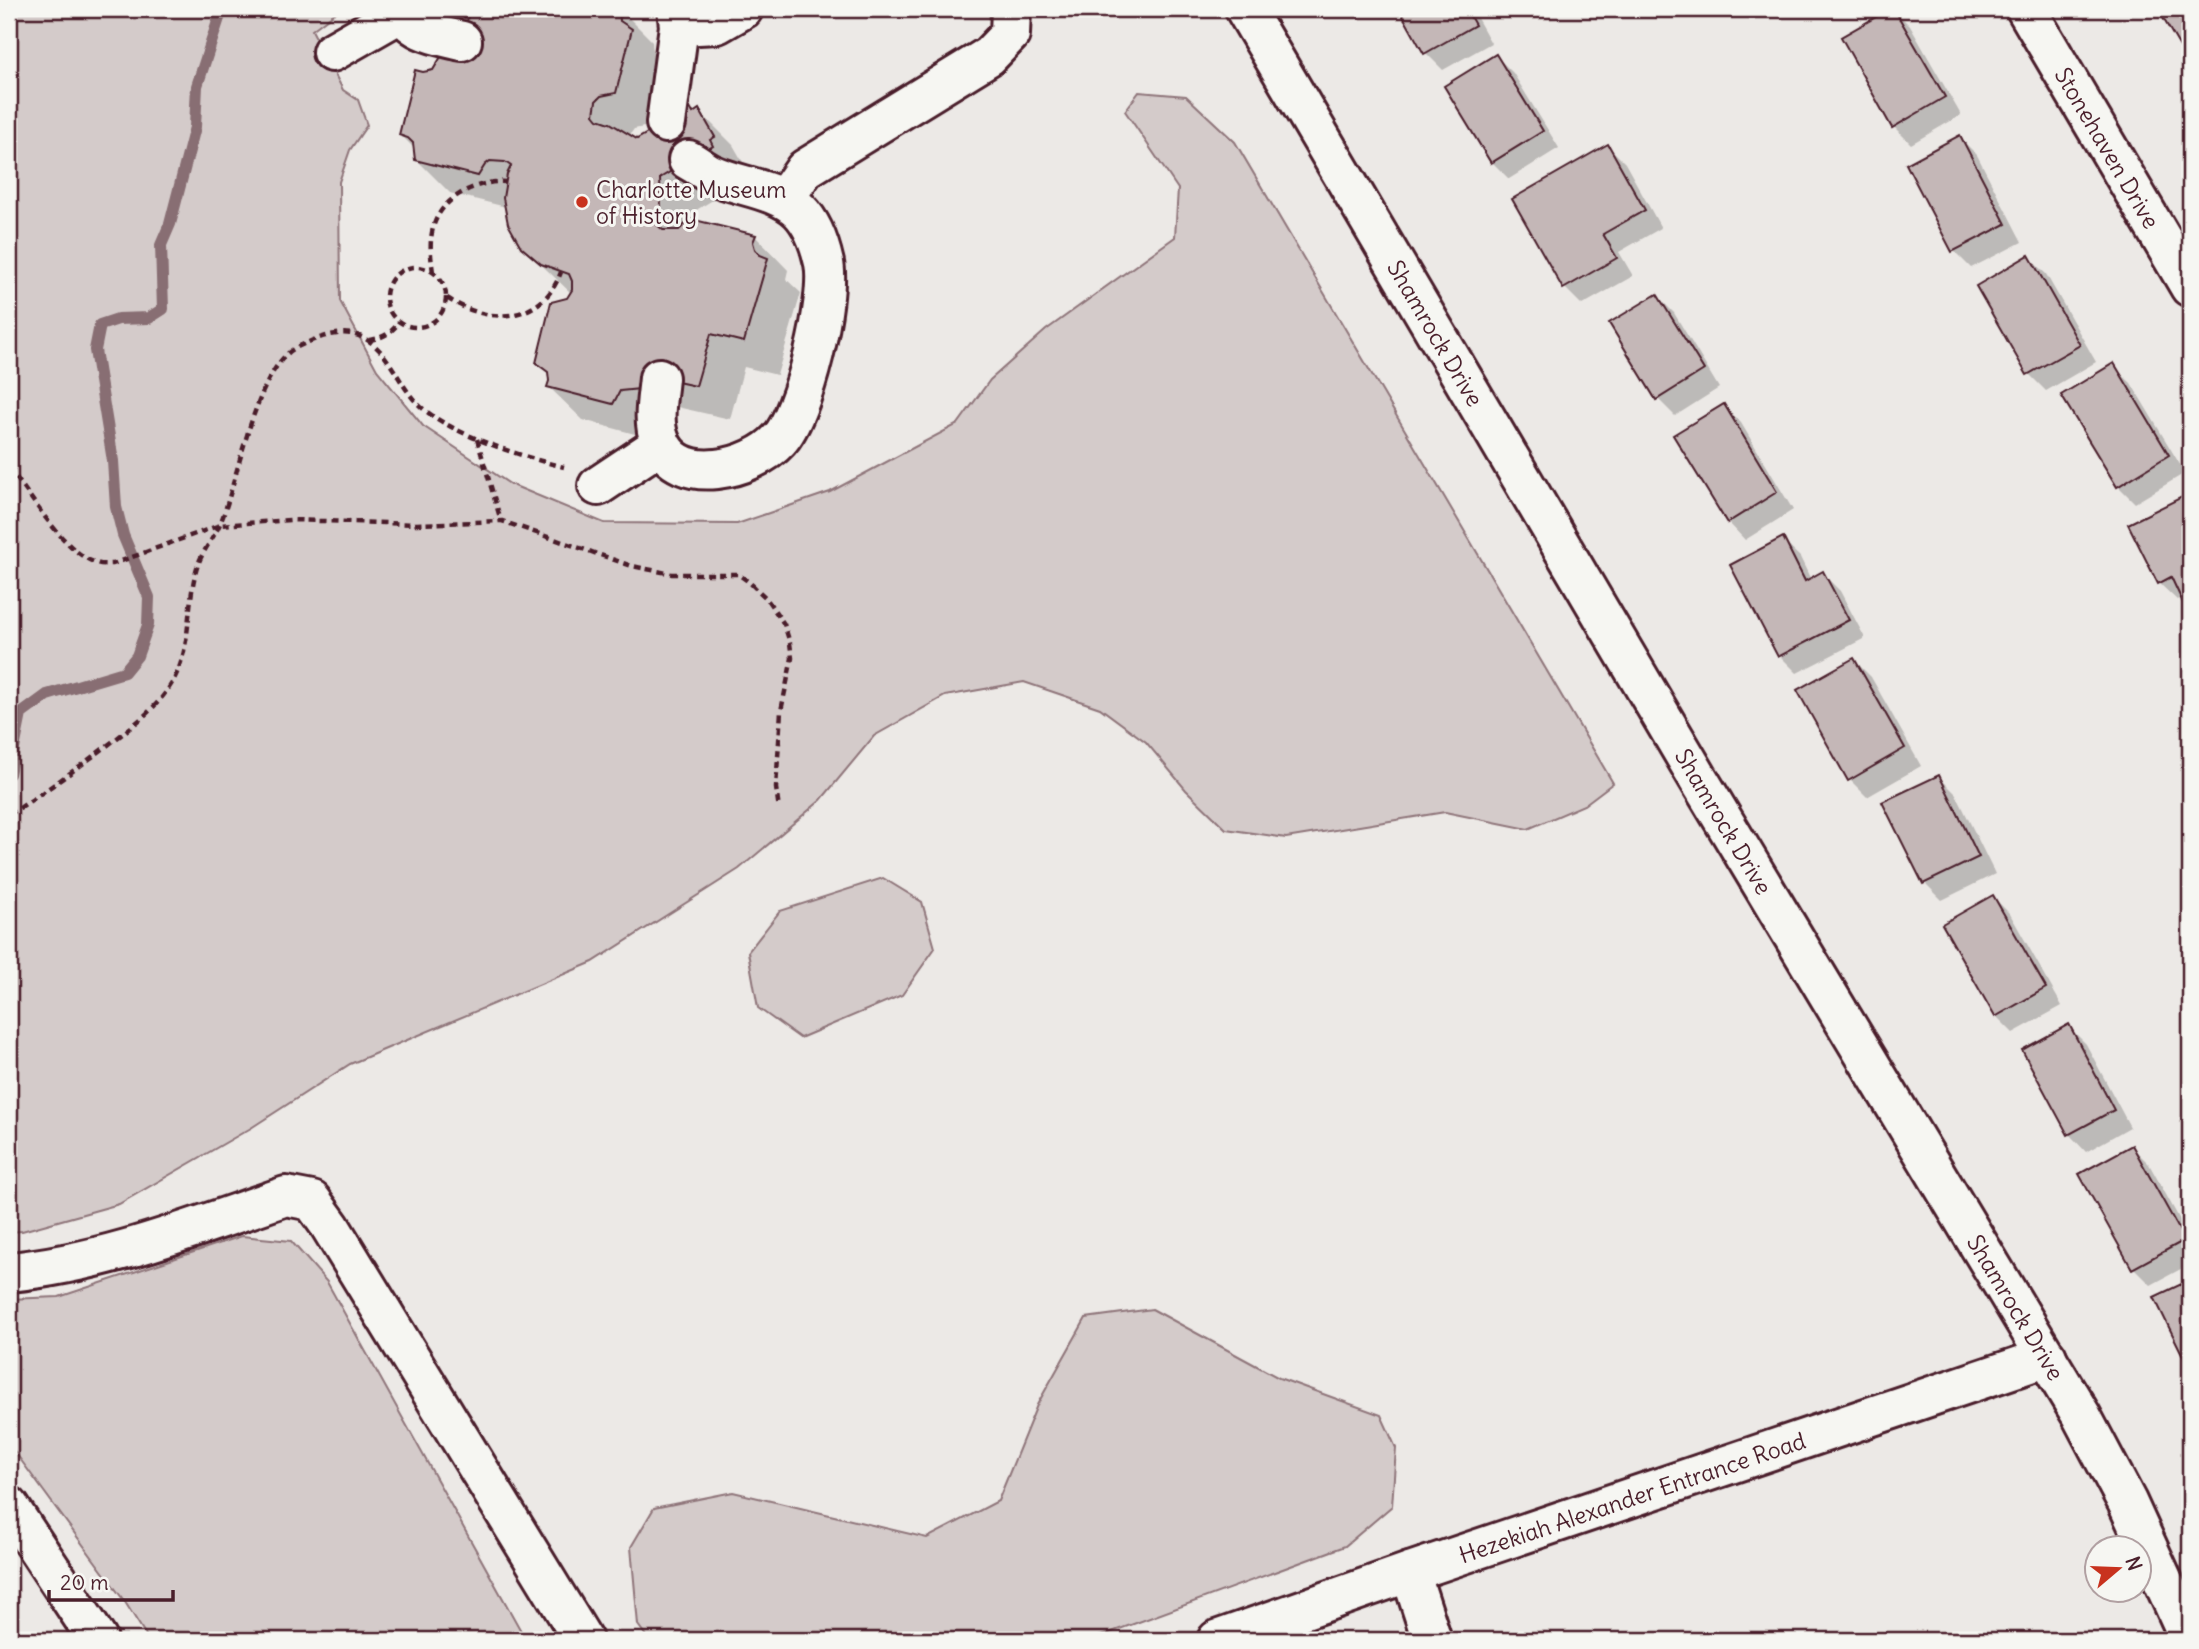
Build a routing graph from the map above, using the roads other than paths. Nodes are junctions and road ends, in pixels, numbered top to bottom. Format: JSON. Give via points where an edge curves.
{"nodes":[{"id":1,"x":743,"y":9,"type":"edge"},
{"id":2,"x":1012,"y":9,"type":"edge"},
{"id":3,"x":1245,"y":9,"type":"edge"},
{"id":4,"x":2026,"y":9,"type":"edge"},
{"id":5,"x":401,"y":10,"type":"edge"},
{"id":6,"x":678,"y":18,"type":"edge"},
{"id":7,"x":462,"y":41,"type":"dead end"},
{"id":8,"x":332,"y":52,"type":"dead end"},
{"id":9,"x":666,"y":123,"type":"dead end"},
{"id":10,"x":688,"y":160,"type":"dead end"},
{"id":11,"x":784,"y":200,"type":"junction"},
{"id":12,"x":2190,"y":287,"type":"edge"},
{"id":13,"x":659,"y":378,"type":"dead end"},
{"id":14,"x":661,"y":444,"type":"junction"},
{"id":15,"x":603,"y":482,"type":"road end"},
{"id":16,"x":9,"y":1272,"type":"edge"},
{"id":17,"x":2047,"y":1357,"type":"junction"},
{"id":18,"x":9,"y":1506,"type":"edge"},
{"id":19,"x":1410,"y":1572,"type":"junction"},
{"id":20,"x":98,"y":1640,"type":"edge"},
{"id":21,"x":583,"y":1640,"type":"edge"},
{"id":22,"x":1217,"y":1640,"type":"edge"},
{"id":23,"x":1432,"y":1640,"type":"edge"},
{"id":24,"x":2190,"y":1640,"type":"edge"}],
"edges":[{"from":1,"to":6,"type":"street","via":[[717,24]]},
{"from":2,"to":11,"type":"street","via":[[1010,34],[989,56],[805,169]]},
{"from":3,"to":17,"type":"street","name":"Shamrock Drive","via":[[1705,790]]},
{"from":4,"to":12,"type":"street","name":"Stonehaven Drive"},
{"from":5,"to":7,"type":"street","via":[[422,31]]},
{"from":5,"to":8,"type":"street"},
{"from":6,"to":9,"type":"street"},
{"from":10,"to":11,"type":"street","via":[[711,174]]},
{"from":11,"to":14,"type":"street","via":[[800,211],[813,229],[824,263],[824,298],[794,417],[779,440],[756,458],[727,468],[694,470],[673,459]]},
{"from":13,"to":14,"type":"street","via":[[656,426]]},
{"from":14,"to":15,"type":"street"},
{"from":16,"to":21,"type":"street","via":[[114,1253],[286,1196],[312,1201]]},
{"from":17,"to":19,"type":"street","name":"Hezekiah Alexander Entrance Road"},
{"from":17,"to":24,"type":"street","name":"Shamrock Drive","via":[[2127,1502]]},
{"from":18,"to":20,"type":"street"},
{"from":19,"to":22,"type":"street","name":"Hezekiah Alexander Entrance Road"},
{"from":19,"to":23,"type":"street"}]}
